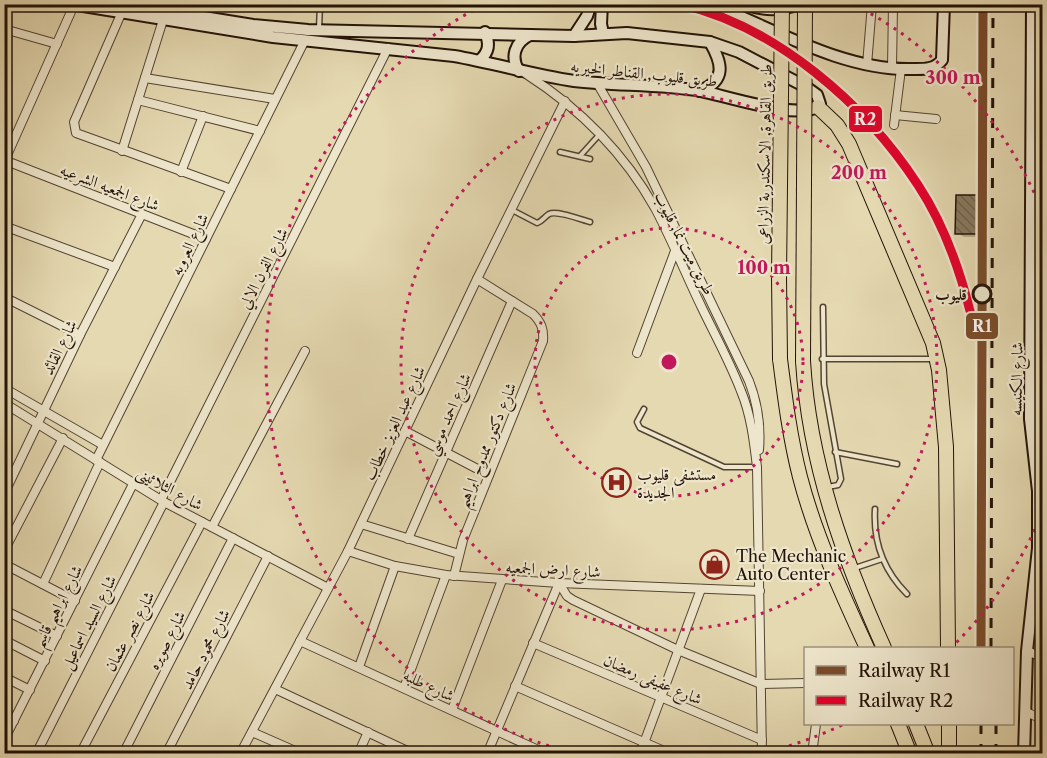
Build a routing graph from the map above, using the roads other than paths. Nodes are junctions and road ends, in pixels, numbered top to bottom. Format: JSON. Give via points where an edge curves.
{"nodes":[{"id":1,"x":320,"y":4,"type":"edge"},
{"id":2,"x":591,"y":4,"type":"edge"},
{"id":3,"x":602,"y":4,"type":"edge"},
{"id":4,"x":711,"y":4,"type":"edge"},
{"id":5,"x":744,"y":4,"type":"edge"},
{"id":6,"x":782,"y":4,"type":"edge"},
{"id":7,"x":800,"y":4,"type":"edge"},
{"id":8,"x":805,"y":4,"type":"edge"},
{"id":9,"x":872,"y":4,"type":"edge"},
{"id":10,"x":893,"y":4,"type":"edge"},
{"id":11,"x":944,"y":4,"type":"edge"},
{"id":12,"x":1032,"y":4,"type":"edge"},
{"id":13,"x":73,"y":5,"type":"edge"},
{"id":14,"x":122,"y":9,"type":"edge"},
{"id":15,"x":186,"y":10,"type":"edge"},
{"id":16,"x":164,"y":20,"type":"junction"},
{"id":17,"x":4,"y":29,"type":"edge"},
{"id":18,"x":319,"y":30,"type":"junction"},
{"id":19,"x":485,"y":32,"type":"junction"},
{"id":20,"x":603,"y":33,"type":"junction"},
{"id":21,"x":530,"y":35,"type":"junction"},
{"id":22,"x":574,"y":36,"type":"junction"},
{"id":23,"x":305,"y":40,"type":"junction"},
{"id":24,"x":710,"y":42,"type":"junction"},
{"id":25,"x":57,"y":44,"type":"junction"},
{"id":26,"x":388,"y":48,"type":"junction"},
{"id":27,"x":480,"y":60,"type":"junction"},
{"id":28,"x":867,"y":65,"type":"junction"},
{"id":29,"x":896,"y":69,"type":"junction"},
{"id":30,"x":521,"y":72,"type":"junction"},
{"id":31,"x":145,"y":78,"type":"junction"},
{"id":32,"x":597,"y":83,"type":"junction"},
{"id":33,"x":700,"y":91,"type":"junction"},
{"id":34,"x":275,"y":99,"type":"junction"},
{"id":35,"x":138,"y":100,"type":"junction"},
{"id":36,"x":565,"y":101,"type":"junction"},
{"id":37,"x":818,"y":107,"type":"junction"},
{"id":38,"x":1037,"y":108,"type":"edge"},
{"id":39,"x":896,"y":115,"type":"junction"},
{"id":40,"x":203,"y":116,"type":"junction"},
{"id":41,"x":936,"y":119,"type":"dead end"},
{"id":42,"x":894,"y":125,"type":"dead end"},
{"id":43,"x":260,"y":131,"type":"junction"},
{"id":44,"x":600,"y":135,"type":"junction"},
{"id":45,"x":122,"y":151,"type":"junction"},
{"id":46,"x":560,"y":152,"type":"dead end"},
{"id":47,"x":580,"y":157,"type":"junction"},
{"id":48,"x":590,"y":159,"type":"dead end"},
{"id":49,"x":5,"y":160,"type":"edge"},
{"id":50,"x":1042,"y":161,"type":"edge"},
{"id":51,"x":181,"y":172,"type":"junction"},
{"id":52,"x":1031,"y":174,"type":"junction"},
{"id":53,"x":231,"y":189,"type":"junction"},
{"id":54,"x":512,"y":210,"type":"junction"},
{"id":55,"x":142,"y":214,"type":"junction"},
{"id":56,"x":590,"y":222,"type":"dead end"},
{"id":57,"x":4,"y":226,"type":"edge"},
{"id":58,"x":206,"y":239,"type":"junction"},
{"id":59,"x":675,"y":251,"type":"junction"},
{"id":60,"x":115,"y":267,"type":"junction"},
{"id":61,"x":1042,"y":274,"type":"edge"},
{"id":62,"x":477,"y":279,"type":"junction"},
{"id":63,"x":4,"y":297,"type":"edge"},
{"id":64,"x":512,"y":301,"type":"junction"},
{"id":65,"x":823,"y":306,"type":"dead end"},
{"id":66,"x":1032,"y":322,"type":"junction"},
{"id":67,"x":80,"y":335,"type":"junction"},
{"id":68,"x":305,"y":351,"type":"dead end"},
{"id":69,"x":637,"y":353,"type":"dead end"},
{"id":70,"x":822,"y":359,"type":"junction"},
{"id":71,"x":937,"y":359,"type":"junction"},
{"id":72,"x":4,"y":388,"type":"edge"},
{"id":73,"x":4,"y":403,"type":"edge"},
{"id":74,"x":644,"y":409,"type":"dead end"},
{"id":75,"x":43,"y":411,"type":"junction"},
{"id":76,"x":37,"y":422,"type":"junction"},
{"id":77,"x":405,"y":431,"type":"junction"},
{"id":78,"x":63,"y":438,"type":"junction"},
{"id":79,"x":1039,"y":439,"type":"edge"},
{"id":80,"x":103,"y":445,"type":"junction"},
{"id":81,"x":835,"y":452,"type":"junction"},
{"id":82,"x":446,"y":453,"type":"junction"},
{"id":83,"x":98,"y":461,"type":"junction"},
{"id":84,"x":897,"y":464,"type":"dead end"},
{"id":85,"x":757,"y":467,"type":"junction"},
{"id":86,"x":489,"y":475,"type":"junction"},
{"id":87,"x":133,"y":484,"type":"junction"},
{"id":88,"x":825,"y":488,"type":"junction"},
{"id":89,"x":1040,"y":492,"type":"edge"},
{"id":90,"x":4,"y":494,"type":"edge"},
{"id":91,"x":163,"y":501,"type":"junction"},
{"id":92,"x":875,"y":509,"type":"dead end"},
{"id":93,"x":202,"y":522,"type":"junction"},
{"id":94,"x":361,"y":524,"type":"junction"},
{"id":95,"x":212,"y":527,"type":"junction"},
{"id":96,"x":233,"y":538,"type":"junction"},
{"id":97,"x":408,"y":538,"type":"junction"},
{"id":98,"x":1040,"y":549,"type":"edge"},
{"id":99,"x":4,"y":551,"type":"edge"},
{"id":100,"x":348,"y":551,"type":"junction"},
{"id":101,"x":459,"y":554,"type":"junction"},
{"id":102,"x":268,"y":556,"type":"junction"},
{"id":103,"x":882,"y":559,"type":"junction"},
{"id":104,"x":4,"y":564,"type":"edge"},
{"id":105,"x":394,"y":566,"type":"junction"},
{"id":106,"x":852,"y":570,"type":"junction"},
{"id":107,"x":450,"y":575,"type":"junction"},
{"id":108,"x":502,"y":580,"type":"junction"},
{"id":109,"x":559,"y":583,"type":"junction"},
{"id":110,"x":43,"y":584,"type":"junction"},
{"id":111,"x":327,"y":588,"type":"junction"},
{"id":112,"x":701,"y":589,"type":"junction"},
{"id":113,"x":760,"y":591,"type":"junction"},
{"id":114,"x":907,"y":594,"type":"dead end"},
{"id":115,"x":75,"y":601,"type":"junction"},
{"id":116,"x":1038,"y":601,"type":"edge"},
{"id":117,"x":4,"y":610,"type":"edge"},
{"id":118,"x":57,"y":636,"type":"junction"},
{"id":119,"x":4,"y":640,"type":"edge"},
{"id":120,"x":300,"y":641,"type":"junction"},
{"id":121,"x":533,"y":643,"type":"junction"},
{"id":122,"x":867,"y":647,"type":"edge"},
{"id":123,"x":884,"y":647,"type":"edge"},
{"id":124,"x":948,"y":647,"type":"edge"},
{"id":125,"x":678,"y":650,"type":"junction"},
{"id":126,"x":1027,"y":651,"type":"junction"},
{"id":127,"x":1042,"y":657,"type":"edge"},
{"id":128,"x":45,"y":661,"type":"junction"},
{"id":129,"x":359,"y":667,"type":"junction"},
{"id":130,"x":4,"y":677,"type":"edge"},
{"id":131,"x":804,"y":683,"type":"edge"},
{"id":132,"x":761,"y":684,"type":"junction"},
{"id":133,"x":515,"y":686,"type":"junction"},
{"id":134,"x":404,"y":688,"type":"junction"},
{"id":135,"x":274,"y":689,"type":"junction"},
{"id":136,"x":30,"y":690,"type":"junction"},
{"id":137,"x":661,"y":697,"type":"junction"},
{"id":138,"x":452,"y":710,"type":"junction"},
{"id":139,"x":1026,"y":712,"type":"junction"},
{"id":140,"x":4,"y":716,"type":"edge"},
{"id":141,"x":1042,"y":718,"type":"edge"},
{"id":142,"x":14,"y":721,"type":"junction"},
{"id":143,"x":816,"y":725,"type":"edge"},
{"id":144,"x":899,"y":725,"type":"edge"},
{"id":145,"x":917,"y":725,"type":"edge"},
{"id":146,"x":949,"y":725,"type":"edge"},
{"id":147,"x":496,"y":730,"type":"junction"},
{"id":148,"x":252,"y":732,"type":"junction"},
{"id":149,"x":368,"y":732,"type":"junction"},
{"id":150,"x":4,"y":740,"type":"edge"},
{"id":151,"x":762,"y":740,"type":"junction"},
{"id":152,"x":644,"y":742,"type":"junction"},
{"id":153,"x":36,"y":753,"type":"edge"},
{"id":154,"x":80,"y":753,"type":"edge"},
{"id":155,"x":123,"y":753,"type":"edge"},
{"id":156,"x":166,"y":753,"type":"edge"},
{"id":157,"x":240,"y":753,"type":"edge"},
{"id":158,"x":299,"y":753,"type":"edge"},
{"id":159,"x":358,"y":753,"type":"edge"},
{"id":160,"x":414,"y":753,"type":"edge"},
{"id":161,"x":487,"y":753,"type":"edge"},
{"id":162,"x":547,"y":753,"type":"edge"},
{"id":163,"x":640,"y":753,"type":"edge"},
{"id":164,"x":671,"y":753,"type":"edge"},
{"id":165,"x":762,"y":753,"type":"edge"},
{"id":166,"x":812,"y":753,"type":"edge"},
{"id":167,"x":843,"y":753,"type":"edge"},
{"id":168,"x":852,"y":753,"type":"edge"},
{"id":169,"x":910,"y":753,"type":"edge"},
{"id":170,"x":928,"y":753,"type":"edge"},
{"id":171,"x":949,"y":753,"type":"edge"},
{"id":172,"x":1024,"y":753,"type":"edge"}],
"edges":[{"from":1,"to":18,"type":"lane"},
{"from":2,"to":22,"type":"main road"},
{"from":3,"to":20,"type":"main road"},
{"from":4,"to":28,"type":"main road","via":[[816,49]]},
{"from":5,"to":7,"type":"main road","via":[[775,10]]},
{"from":6,"to":122,"type":"highway","name":"طريق القاهرة, الاسكندرية الزراعى","bridge":true,"via":[[780,359],[800,478],[844,599]]},
{"from":8,"to":88,"type":"highway","bridge":true,"via":[[803,361],[810,422]]},
{"from":9,"to":28,"type":"street"},
{"from":10,"to":29,"type":"street"},
{"from":11,"to":29,"type":"main road","via":[[942,60],[928,69]]},
{"from":12,"to":38,"type":"main road","name":"شارع الكنيسه"},
{"from":13,"to":14,"type":"main road","name":"طريق قليوب, القناطر الخيريه"},
{"from":13,"to":25,"type":"street"},
{"from":14,"to":15,"type":"main road","name":"طريق قليوب, القناطر الخيريه"},
{"from":14,"to":16,"type":"main road","name":"طريق قليوب, القناطر الخيريه"},
{"from":14,"to":45,"type":"street","via":[[74,122],[79,136]]},
{"from":15,"to":18,"type":"main road","name":"طريق قليوب, القناطر الخيريه","via":[[276,28]]},
{"from":16,"to":23,"type":"main road","name":"طريق قليوب, القناطر الخيريه"},
{"from":16,"to":31,"type":"street"},
{"from":17,"to":25,"type":"street"},
{"from":18,"to":19,"type":"main road","name":"طريق قليوب, القناطر الخيريه"},
{"from":19,"to":21,"type":"main road","name":"طريق قليوب, القناطر الخيريه"},
{"from":19,"to":27,"type":"main road","via":[[489,47]]},
{"from":20,"to":22,"type":"main road","name":"طريق قليوب, القناطر الخيريه"},
{"from":20,"to":24,"type":"main road","name":"طريق قليوب, القناطر الخيريه"},
{"from":21,"to":22,"type":"main road","name":"طريق قليوب, القناطر الخيريه"},
{"from":21,"to":30,"type":"main road","via":[[516,47],[514,60]]},
{"from":23,"to":26,"type":"main road","name":"طريق قليوب, القناطر الخيريه"},
{"from":23,"to":34,"type":"street","name":"شارع العروبه"},
{"from":24,"to":33,"type":"main road","via":[[720,61],[720,71],[710,87]]},
{"from":24,"to":37,"type":"main road","name":"طريق قليوب, القناطر الخيريه","via":[[739,52],[806,87],[817,95]]},
{"from":25,"to":49,"type":"street"},
{"from":26,"to":27,"type":"main road","name":"طريق قليوب, القناطر الخيريه"},
{"from":26,"to":91,"type":"street","name":"شارع الفرن الالي"},
{"from":27,"to":30,"type":"main road","name":"طريق قليوب, القناطر الخيريه"},
{"from":28,"to":29,"type":"main road"},
{"from":29,"to":39,"type":"street"},
{"from":30,"to":32,"type":"main road","name":"طريق قليوب, القناطر الخيريه"},
{"from":30,"to":36,"type":"street","name":"طريق ميت نما, قليوب"},
{"from":31,"to":34,"type":"street"},
{"from":31,"to":35,"type":"street"},
{"from":32,"to":33,"type":"main road","name":"طريق قليوب, القناطر الخيريه"},
{"from":32,"to":85,"type":"street","name":"طريق ميت نما, قليوب","via":[[646,167],[749,381],[760,418]]},
{"from":33,"to":37,"type":"main road","name":"طريق قليوب, القناطر الخيريه","via":[[793,110]]},
{"from":34,"to":43,"type":"street","name":"شارع العروبه"},
{"from":35,"to":40,"type":"street"},
{"from":35,"to":45,"type":"street"},
{"from":36,"to":44,"type":"street","name":"طريق ميت نما, قليوب"},
{"from":36,"to":54,"type":"street","name":"شارع عبد العزيز خطاب"},
{"from":37,"to":71,"type":"highway","via":[[837,124],[849,144],[924,317]]},
{"from":38,"to":52,"type":"main road","name":"شارع الكنيسه"},
{"from":39,"to":41,"type":"street"},
{"from":39,"to":42,"type":"street"},
{"from":40,"to":43,"type":"street"},
{"from":40,"to":51,"type":"street"},
{"from":43,"to":53,"type":"street","name":"شارع العروبه"},
{"from":44,"to":47,"type":"lane"},
{"from":44,"to":59,"type":"street","name":"طريق ميت نما, قليوب","via":[[640,185]]},
{"from":45,"to":51,"type":"street"},
{"from":46,"to":47,"type":"lane"},
{"from":47,"to":48,"type":"lane"},
{"from":49,"to":55,"type":"street","name":"شارع الجمعيه الشرعيه"},
{"from":50,"to":52,"type":"street"},
{"from":51,"to":53,"type":"street"},
{"from":52,"to":66,"type":"main road","name":"شارع الكنيسه"},
{"from":53,"to":58,"type":"street","name":"شارع العروبه"},
{"from":54,"to":56,"type":"lane","via":[[537,224],[554,213]]},
{"from":54,"to":62,"type":"street","name":"شارع عبد العزيز خطاب"},
{"from":55,"to":58,"type":"street","name":"شارع الجمعيه الشرعيه"},
{"from":55,"to":60,"type":"street","name":"شارع القائد"},
{"from":57,"to":60,"type":"street"},
{"from":58,"to":80,"type":"street","name":"شارع العروبه"},
{"from":59,"to":69,"type":"street"},
{"from":59,"to":85,"type":"street","name":"طريق ميت نما, قليوب","via":[[741,390]]},
{"from":60,"to":67,"type":"street","name":"شارع القائد"},
{"from":61,"to":66,"type":"street"},
{"from":62,"to":64,"type":"street"},
{"from":62,"to":77,"type":"street","name":"شارع عبد العزيز خطاب"},
{"from":63,"to":67,"type":"street"},
{"from":64,"to":82,"type":"street","name":"شارع احمد موسي"},
{"from":64,"to":86,"type":"street","name":"شارع دكتور ممدوح ابراهيم","via":[[542,326],[543,341]]},
{"from":65,"to":70,"type":"lane"},
{"from":66,"to":79,"type":"main road","name":"شارع الكنيسه","via":[[1030,419]]},
{"from":67,"to":75,"type":"street","name":"شارع القائد"},
{"from":68,"to":95,"type":"street"},
{"from":70,"to":71,"type":"lane"},
{"from":70,"to":81,"type":"lane"},
{"from":71,"to":124,"type":"highway","via":[[946,447]]},
{"from":72,"to":75,"type":"street"},
{"from":73,"to":76,"type":"street","name":"شارع الثلاثينى"},
{"from":74,"to":85,"type":"lane","via":[[638,422],[640,428],[724,467]]},
{"from":75,"to":76,"type":"street","name":"شارع القائد"},
{"from":75,"to":80,"type":"street"},
{"from":76,"to":78,"type":"street","name":"شارع الثلاثينى"},
{"from":76,"to":90,"type":"street","name":"شارع القائد"},
{"from":77,"to":82,"type":"street"},
{"from":77,"to":94,"type":"street","name":"شارع عبد العزيز خطاب"},
{"from":78,"to":83,"type":"street","name":"شارع الثلاثينى"},
{"from":78,"to":99,"type":"street"},
{"from":79,"to":89,"type":"main road","name":"شارع الكنيسه"},
{"from":80,"to":83,"type":"street","name":"شارع العروبه"},
{"from":81,"to":84,"type":"lane"},
{"from":81,"to":88,"type":"lane","via":[[840,482]]},
{"from":82,"to":86,"type":"street"},
{"from":82,"to":97,"type":"street","name":"شارع احمد موسي"},
{"from":83,"to":87,"type":"street","name":"شارع الثلاثينى"},
{"from":83,"to":110,"type":"street","name":"شارع العروبه"},
{"from":85,"to":113,"type":"street","name":"طريق ميت نما, قليوب"},
{"from":86,"to":101,"type":"street","name":"شارع دكتور ممدوح ابراهيم"},
{"from":87,"to":91,"type":"street","name":"شارع الثلاثينى"},
{"from":87,"to":115,"type":"street","name":"شارع ابراهيم قاسم"},
{"from":88,"to":106,"type":"highway"},
{"from":89,"to":98,"type":"main road","name":"شارع الكنيسه"},
{"from":91,"to":93,"type":"street","name":"شارع الثلاثينى"},
{"from":91,"to":153,"type":"street","name":"شارع السيد اسماعيل"},
{"from":92,"to":103,"type":"lane","via":[[875,534]]},
{"from":93,"to":95,"type":"street","name":"شارع الثلاثينى"},
{"from":93,"to":154,"type":"street","name":"شارع نصر عثمان"},
{"from":94,"to":97,"type":"street"},
{"from":94,"to":100,"type":"street","name":"شارع عبد العزيز خطاب"},
{"from":95,"to":96,"type":"street","name":"شارع الثلاثينى"},
{"from":96,"to":102,"type":"street","name":"شارع الثلاثينى"},
{"from":96,"to":155,"type":"street","name":"شارع صويره"},
{"from":97,"to":101,"type":"street"},
{"from":98,"to":116,"type":"main road","name":"شارع الكنيسه"},
{"from":100,"to":105,"type":"street","name":"شارع ارض الجمعيه"},
{"from":100,"to":111,"type":"street","name":"شارع عبد العزيز خطاب"},
{"from":101,"to":107,"type":"street","name":"شارع دكتور ممدوح ابراهيم"},
{"from":102,"to":111,"type":"street","name":"شارع الثلاثينى"},
{"from":102,"to":156,"type":"street","name":"شارع محمود حامد"},
{"from":103,"to":106,"type":"lane"},
{"from":103,"to":114,"type":"lane"},
{"from":104,"to":110,"type":"street"},
{"from":105,"to":107,"type":"street","name":"شارع ارض الجمعيه"},
{"from":105,"to":129,"type":"street"},
{"from":106,"to":123,"type":"highway"},
{"from":107,"to":108,"type":"street","name":"شارع ارض الجمعيه"},
{"from":107,"to":134,"type":"street","name":"شارع دكتور ممدوح ابراهيم"},
{"from":108,"to":109,"type":"street","name":"شارع ارض الجمعيه"},
{"from":108,"to":138,"type":"street"},
{"from":109,"to":112,"type":"street","name":"شارع ارض الجمعيه"},
{"from":109,"to":121,"type":"street"},
{"from":109,"to":125,"type":"street","via":[[573,600]]},
{"from":110,"to":115,"type":"street"},
{"from":111,"to":120,"type":"street","name":"شارع عبد العزيز خطاب"},
{"from":112,"to":113,"type":"street","name":"شارع ارض الجمعيه"},
{"from":112,"to":125,"type":"street"},
{"from":113,"to":132,"type":"street","name":"طريق ميت نما, قليوب"},
{"from":115,"to":118,"type":"street","name":"شارع ابراهيم قاسم"},
{"from":116,"to":126,"type":"main road","name":"شارع الكنيسه"},
{"from":117,"to":118,"type":"street"},
{"from":118,"to":128,"type":"street","name":"شارع ابراهيم قاسم"},
{"from":119,"to":128,"type":"street"},
{"from":120,"to":129,"type":"street","name":"شارع طلبه"},
{"from":120,"to":135,"type":"street","name":"شارع عبد العزيز خطاب"},
{"from":121,"to":133,"type":"street"},
{"from":121,"to":137,"type":"street","name":"شارع عفيفى رمضان"},
{"from":125,"to":132,"type":"street"},
{"from":125,"to":137,"type":"street"},
{"from":126,"to":127,"type":"street"},
{"from":126,"to":139,"type":"main road","name":"شارع الكنيسه"},
{"from":128,"to":136,"type":"street","name":"شارع ابراهيم قاسم"},
{"from":129,"to":134,"type":"street","name":"شارع طلبه"},
{"from":130,"to":136,"type":"street"},
{"from":131,"to":132,"type":"street"},
{"from":132,"to":151,"type":"street","name":"طريق ميت نما, قليوب"},
{"from":133,"to":147,"type":"street"},
{"from":133,"to":152,"type":"street"},
{"from":134,"to":138,"type":"street","name":"شارع طلبه"},
{"from":135,"to":148,"type":"street","name":"شارع عبد العزيز خطاب"},
{"from":135,"to":149,"type":"street"},
{"from":136,"to":142,"type":"street","name":"شارع ابراهيم قاسم"},
{"from":137,"to":151,"type":"street","name":"شارع عفيفى رمضان"},
{"from":137,"to":152,"type":"street"},
{"from":138,"to":147,"type":"street","name":"شارع طلبه"},
{"from":139,"to":141,"type":"street"},
{"from":139,"to":172,"type":"main road","name":"شارع الكنيسه"},
{"from":140,"to":142,"type":"street"},
{"from":142,"to":150,"type":"street","name":"شارع ابراهيم قاسم"},
{"from":143,"to":166,"type":"street"},
{"from":144,"to":169,"type":"highway"},
{"from":145,"to":170,"type":"highway"},
{"from":146,"to":171,"type":"highway"},
{"from":147,"to":161,"type":"street"},
{"from":147,"to":162,"type":"street","name":"شارع طلبه"},
{"from":148,"to":157,"type":"street","name":"شارع عبد العزيز خطاب"},
{"from":148,"to":158,"type":"street"},
{"from":149,"to":159,"type":"street"},
{"from":149,"to":160,"type":"street"},
{"from":151,"to":165,"type":"street","name":"طريق ميت نما, قليوب"},
{"from":152,"to":163,"type":"street"},
{"from":152,"to":164,"type":"street"},
{"from":167,"to":168,"type":"lane"}]}
